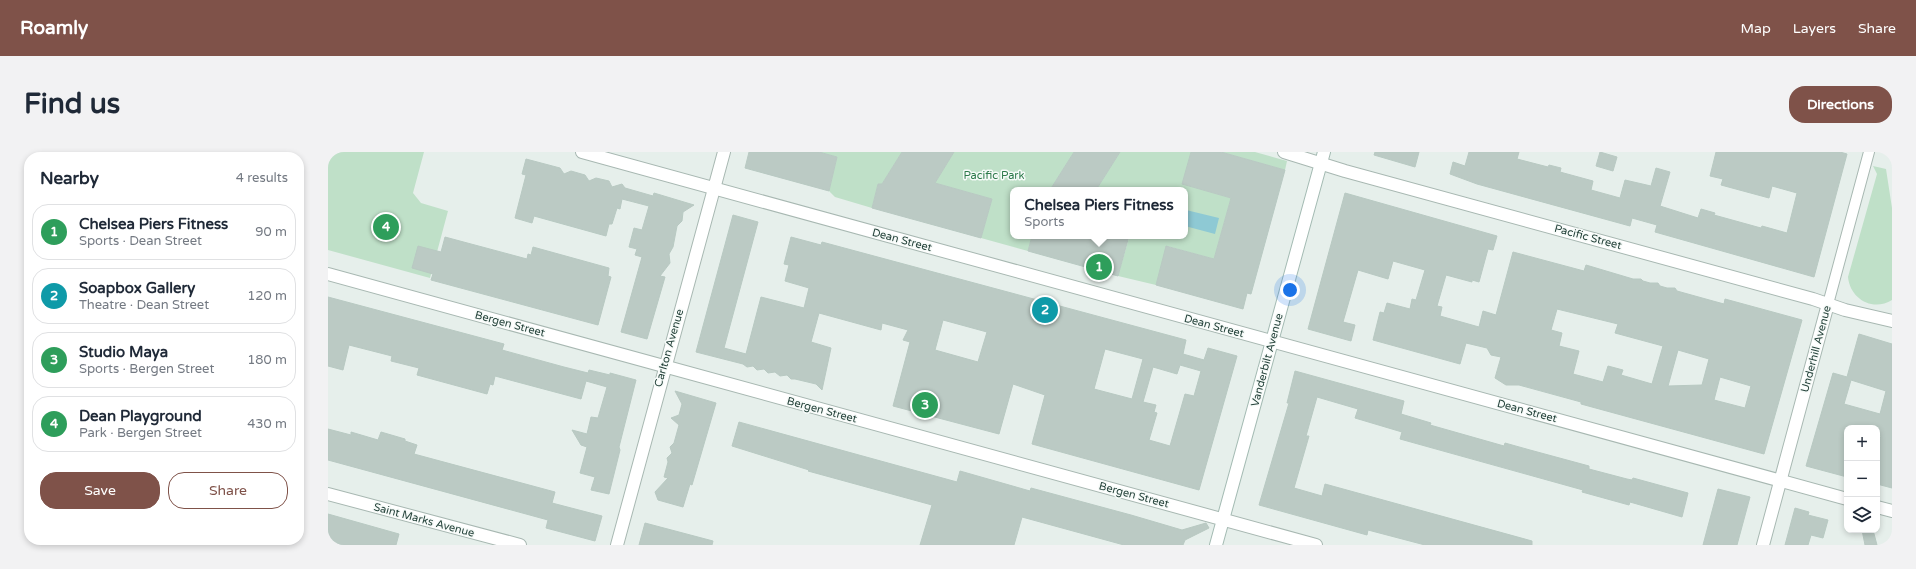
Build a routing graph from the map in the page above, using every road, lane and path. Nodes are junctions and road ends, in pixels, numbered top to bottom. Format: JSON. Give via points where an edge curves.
{"nodes":[{"id":1,"x":582,"y":152,"type":"edge"},
{"id":2,"x":724,"y":152,"type":"edge"},
{"id":3,"x":1284,"y":152,"type":"edge"},
{"id":4,"x":1869,"y":152,"type":"edge"},
{"id":5,"x":1323,"y":158,"type":"edge"},
{"id":6,"x":714,"y":188,"type":"junction"},
{"id":7,"x":328,"y":274,"type":"edge"},
{"id":8,"x":1828,"y":304,"type":"junction"},
{"id":9,"x":1892,"y":321,"type":"edge"},
{"id":10,"x":1271,"y":341,"type":"junction"},
{"id":11,"x":664,"y":366,"type":"junction"},
{"id":12,"x":1780,"y":481,"type":"junction"},
{"id":13,"x":328,"y":494,"type":"edge"},
{"id":14,"x":1844,"y":498,"type":"edge"},
{"id":15,"x":1880,"y":508,"type":"edge"},
{"id":16,"x":1892,"y":512,"type":"edge"},
{"id":17,"x":1223,"y":519,"type":"junction"},
{"id":18,"x":520,"y":545,"type":"edge"},
{"id":19,"x":616,"y":545,"type":"edge"},
{"id":20,"x":1216,"y":545,"type":"edge"},
{"id":21,"x":1316,"y":545,"type":"edge"},
{"id":22,"x":1763,"y":545,"type":"edge"}],
"edges":[{"from":1,"to":6,"type":"street","name":"Dean Street"},
{"from":2,"to":6,"type":"street","name":"Carlton Avenue"},
{"from":3,"to":5,"type":"street","name":"Pacific Street"},
{"from":4,"to":8,"type":"street","name":"Underhill Avenue"},
{"from":5,"to":8,"type":"street","name":"Pacific Street"},
{"from":5,"to":10,"type":"street","name":"Vanderbilt Avenue"},
{"from":6,"to":10,"type":"street","name":"Dean Street"},
{"from":6,"to":11,"type":"street","name":"Carlton Avenue"},
{"from":7,"to":11,"type":"street","name":"Bergen Street"},
{"from":8,"to":9,"type":"street","name":"Pacific Street"},
{"from":8,"to":12,"type":"street","name":"Underhill Avenue"},
{"from":10,"to":12,"type":"street","name":"Dean Street"},
{"from":10,"to":17,"type":"street","name":"Vanderbilt Avenue"},
{"from":11,"to":17,"type":"street","name":"Bergen Street"},
{"from":11,"to":19,"type":"street","name":"Carlton Avenue"},
{"from":12,"to":14,"type":"street","name":"Dean Street"},
{"from":12,"to":22,"type":"street","name":"Underhill Avenue"},
{"from":13,"to":18,"type":"street","name":"Saint Marks Avenue"},
{"from":15,"to":16,"type":"street"},
{"from":17,"to":20,"type":"street","name":"Vanderbilt Avenue"},
{"from":17,"to":21,"type":"street","name":"Bergen Street"}]}
